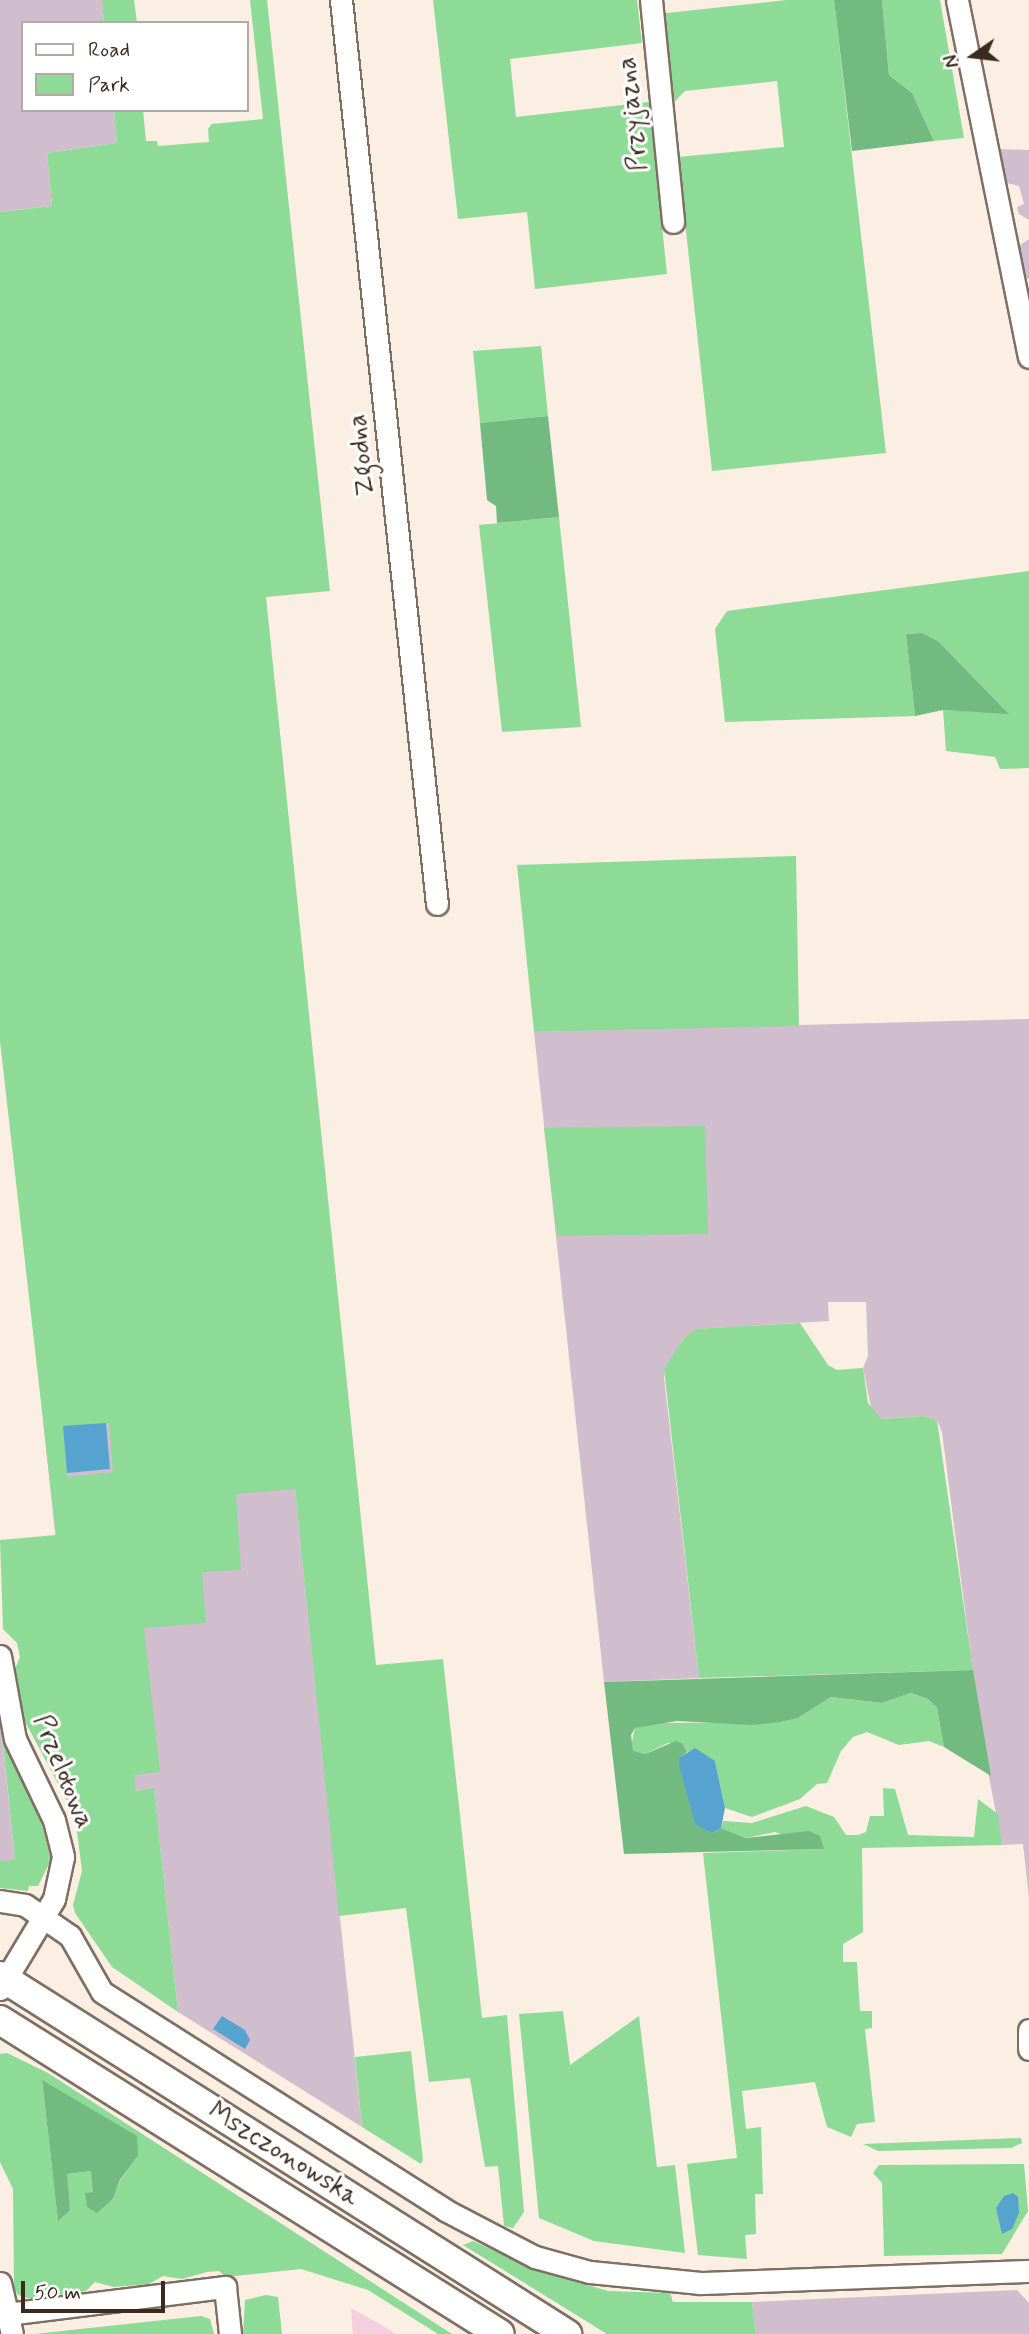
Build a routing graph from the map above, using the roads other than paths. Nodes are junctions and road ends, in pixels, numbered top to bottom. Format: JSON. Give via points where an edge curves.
{"nodes":[{"id":1,"x":341,"y":0,"type":"edge"},
{"id":2,"x":651,"y":0,"type":"edge"},
{"id":3,"x":957,"y":0,"type":"edge"},
{"id":4,"x":673,"y":222,"type":"dead end"},
{"id":5,"x":1029,"y":357,"type":"edge"},
{"id":6,"x":437,"y":904,"type":"dead end"},
{"id":7,"x":0,"y":1656,"type":"edge"},
{"id":8,"x":0,"y":1901,"type":"edge"},
{"id":9,"x":44,"y":1917,"type":"junction"},
{"id":10,"x":2,"y":1982,"type":"edge"},
{"id":11,"x":0,"y":2020,"type":"edge"},
{"id":12,"x":1029,"y":2030,"type":"edge"},
{"id":13,"x":1029,"y":2049,"type":"edge"},
{"id":14,"x":1029,"y":2271,"type":"edge"},
{"id":15,"x":0,"y":2283,"type":"edge"},
{"id":16,"x":9,"y":2324,"type":"edge"},
{"id":17,"x":230,"y":2334,"type":"edge"},
{"id":18,"x":500,"y":2334,"type":"edge"},
{"id":19,"x":567,"y":2334,"type":"edge"}],
"edges":[{"from":1,"to":6,"type":"street","name":"Zgodna"},
{"from":2,"to":4,"type":"street","name":"Przyjazna"},
{"from":3,"to":5,"type":"street"},
{"from":7,"to":9,"type":"street","name":"Przelotowa","via":[[15,1739],[62,1845],[62,1875]]},
{"from":8,"to":9,"type":"street","via":[[25,1905]]},
{"from":9,"to":10,"type":"street","name":"Przelotowa"},
{"from":9,"to":14,"type":"street","via":[[69,1936],[102,1992],[445,2210],[535,2257],[590,2272],[700,2283]]},
{"from":10,"to":19,"type":"main road","name":"Mszczonowska"},
{"from":11,"to":18,"type":"main road","name":"Mszczonowska"},
{"from":12,"to":13,"type":"street"},
{"from":15,"to":16,"type":"street"},
{"from":16,"to":17,"type":"street","via":[[225,2287]]}]}
